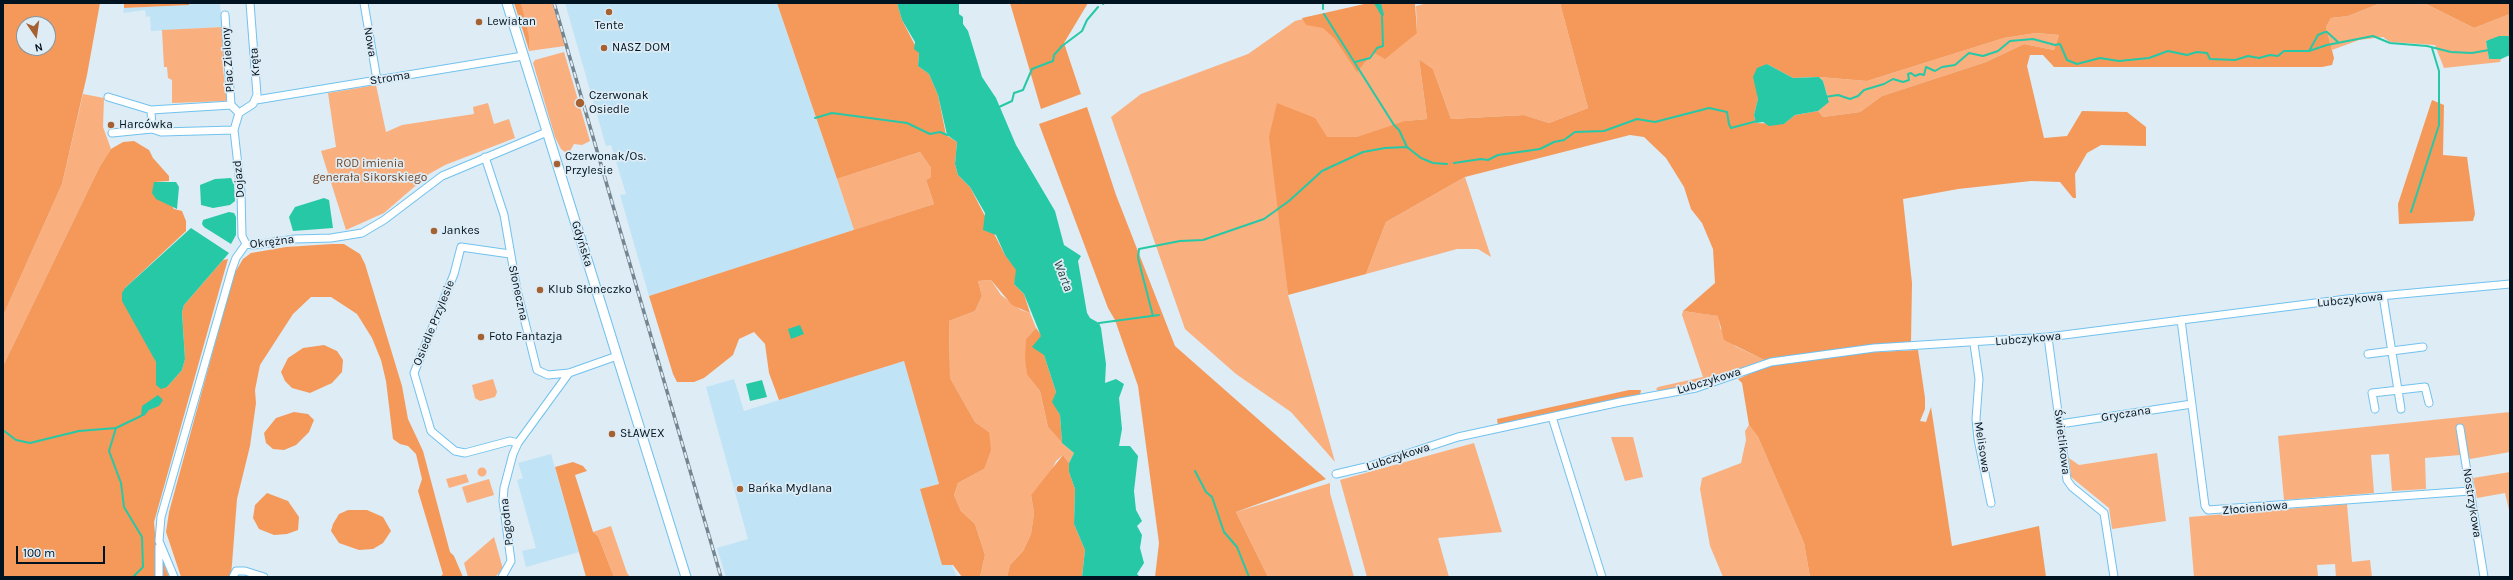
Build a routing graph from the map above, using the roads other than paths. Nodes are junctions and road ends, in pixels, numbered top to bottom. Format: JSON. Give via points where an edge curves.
{"nodes":[{"id":1,"x":250,"y":3,"type":"edge"},
{"id":2,"x":364,"y":3,"type":"edge"},
{"id":3,"x":507,"y":3,"type":"edge"},
{"id":4,"x":226,"y":15,"type":"dead end"},
{"id":5,"x":524,"y":56,"type":"junction"},
{"id":6,"x":377,"y":80,"type":"junction"},
{"id":7,"x":108,"y":97,"type":"dead end"},
{"id":8,"x":256,"y":100,"type":"junction"},
{"id":9,"x":231,"y":105,"type":"junction"},
{"id":10,"x":151,"y":110,"type":"junction"},
{"id":11,"x":239,"y":113,"type":"junction"},
{"id":12,"x":152,"y":129,"type":"junction"},
{"id":13,"x":234,"y":130,"type":"junction"},
{"id":14,"x":547,"y":132,"type":"junction"},
{"id":15,"x":112,"y":133,"type":"dead end"},
{"id":16,"x":485,"y":157,"type":"junction"},
{"id":17,"x":246,"y":244,"type":"junction"},
{"id":18,"x":510,"y":254,"type":"junction"},
{"id":19,"x":2510,"y":284,"type":"edge"},
{"id":20,"x":2383,"y":296,"type":"junction"},
{"id":21,"x":2181,"y":320,"type":"junction"},
{"id":22,"x":2048,"y":337,"type":"junction"},
{"id":23,"x":1974,"y":344,"type":"junction"},
{"id":24,"x":2423,"y":347,"type":"dead end"},
{"id":25,"x":2392,"y":350,"type":"junction"},
{"id":26,"x":2368,"y":354,"type":"dead end"},
{"id":27,"x":617,"y":356,"type":"junction"},
{"id":28,"x":569,"y":373,"type":"junction"},
{"id":29,"x":2399,"y":390,"type":"junction"},
{"id":30,"x":2192,"y":404,"type":"junction"},
{"id":31,"x":2429,"y":404,"type":"dead end"},
{"id":32,"x":2375,"y":409,"type":"dead end"},
{"id":33,"x":2401,"y":409,"type":"dead end"},
{"id":34,"x":1552,"y":417,"type":"junction"},
{"id":35,"x":2060,"y":424,"type":"junction"},
{"id":36,"x":2460,"y":428,"type":"dead end"},
{"id":37,"x":518,"y":443,"type":"junction"},
{"id":38,"x":1336,"y":474,"type":"dead end"},
{"id":39,"x":2470,"y":491,"type":"junction"},
{"id":40,"x":1991,"y":503,"type":"dead end"},
{"id":41,"x":159,"y":541,"type":"junction"},
{"id":42,"x":159,"y":577,"type":"edge"},
{"id":43,"x":174,"y":577,"type":"edge"},
{"id":44,"x":233,"y":577,"type":"edge"},
{"id":45,"x":264,"y":577,"type":"edge"},
{"id":46,"x":502,"y":577,"type":"edge"},
{"id":47,"x":686,"y":577,"type":"edge"},
{"id":48,"x":1602,"y":577,"type":"edge"},
{"id":49,"x":2114,"y":577,"type":"edge"},
{"id":50,"x":2484,"y":577,"type":"edge"}],
"edges":[{"from":1,"to":8,"type":"street","name":"Kręta"},
{"from":2,"to":6,"type":"street","name":"Nowa"},
{"from":3,"to":5,"type":"main road","name":"Gdyńska"},
{"from":4,"to":9,"type":"street","name":"Plac Zielony"},
{"from":5,"to":6,"type":"street","name":"Stroma"},
{"from":5,"to":14,"type":"main road","name":"Gdyńska"},
{"from":6,"to":8,"type":"street","name":"Stroma"},
{"from":7,"to":10,"type":"street","name":"Plac Zielony"},
{"from":8,"to":11,"type":"street"},
{"from":9,"to":10,"type":"street","name":"Plac Zielony"},
{"from":9,"to":11,"type":"street","name":"Plac Zielony"},
{"from":10,"to":12,"type":"street"},
{"from":11,"to":13,"type":"street","name":"Dojazd"},
{"from":12,"to":13,"type":"street","via":[[161,132]]},
{"from":12,"to":15,"type":"street"},
{"from":13,"to":17,"type":"street","name":"Dojazd","via":[[241,192],[242,236]]},
{"from":14,"to":16,"type":"street","name":"Okrężna"},
{"from":14,"to":27,"type":"main road","name":"Gdyńska"},
{"from":16,"to":17,"type":"street","name":"Okrężna","via":[[434,180],[394,213],[362,233],[337,238]]},
{"from":16,"to":18,"type":"street","name":"Słoneczna","via":[[504,215]]},
{"from":17,"to":41,"type":"street","name":"Okrężna","via":[[236,258],[230,277],[161,517]]},
{"from":18,"to":28,"type":"street","name":"Słoneczna","via":[[534,366],[542,374]]},
{"from":18,"to":37,"type":"street","name":"Osiedle Przylesie","via":[[461,247],[454,274],[414,373],[431,431],[455,451],[466,453],[510,441]]},
{"from":19,"to":20,"type":"street","name":"Lubczykowa"},
{"from":20,"to":21,"type":"street","name":"Lubczykowa"},
{"from":20,"to":25,"type":"street"},
{"from":21,"to":22,"type":"street","name":"Lubczykowa"},
{"from":21,"to":30,"type":"street","name":"Złocieniowa"},
{"from":22,"to":23,"type":"street","name":"Lubczykowa"},
{"from":22,"to":35,"type":"street","name":"Świetlikowa"},
{"from":23,"to":34,"type":"street","name":"Lubczykowa","via":[[1874,348],[1771,362],[1696,388]]},
{"from":23,"to":40,"type":"street","name":"Melisowa","via":[[1979,380],[1976,419],[1978,439]]},
{"from":24,"to":25,"type":"street"},
{"from":25,"to":26,"type":"street"},
{"from":25,"to":29,"type":"street"},
{"from":27,"to":28,"type":"street","name":"Słoneczna"},
{"from":27,"to":47,"type":"main road","name":"Gdyńska"},
{"from":28,"to":37,"type":"street"},
{"from":29,"to":31,"type":"street","via":[[2425,387]]},
{"from":29,"to":32,"type":"street","via":[[2372,393]]},
{"from":29,"to":33,"type":"street"},
{"from":30,"to":35,"type":"street","name":"Gryczana"},
{"from":30,"to":39,"type":"street","name":"Złocieniowa","via":[[2205,506],[2208,510]]},
{"from":34,"to":38,"type":"street","name":"Lubczykowa","via":[[1458,437],[1370,466]]},
{"from":34,"to":48,"type":"street"},
{"from":35,"to":49,"type":"street","name":"Świetlikowa","via":[[2067,480],[2105,516]]},
{"from":36,"to":39,"type":"street","name":"Nostrzykowa"},
{"from":37,"to":46,"type":"street","name":"Pogodna","via":[[512,454],[504,488],[511,560]]},
{"from":39,"to":50,"type":"street","name":"Nostrzykowa"},
{"from":41,"to":42,"type":"street"},
{"from":41,"to":43,"type":"street","name":"Okrężna"},
{"from":44,"to":45,"type":"street","via":[[236,571]]}]}
